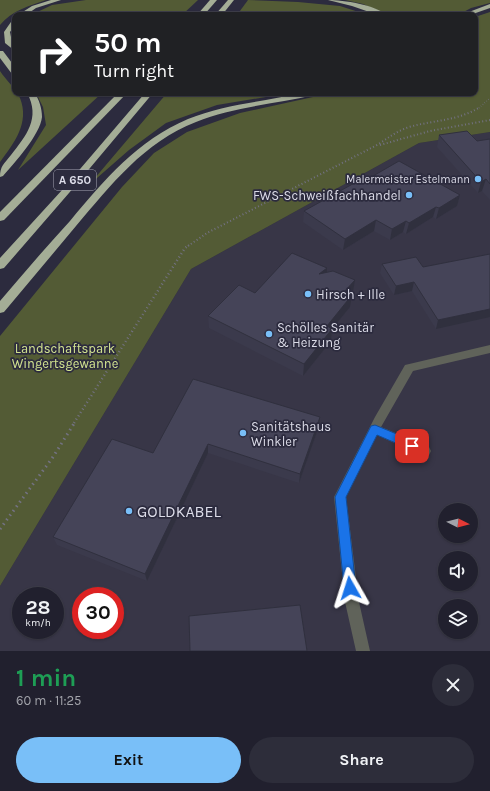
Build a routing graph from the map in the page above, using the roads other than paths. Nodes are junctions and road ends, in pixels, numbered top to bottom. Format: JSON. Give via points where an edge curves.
{"nodes":[{"id":1,"x":58,"y":0,"type":"edge"},
{"id":2,"x":214,"y":0,"type":"edge"},
{"id":3,"x":231,"y":0,"type":"edge"},
{"id":4,"x":331,"y":0,"type":"edge"},
{"id":5,"x":490,"y":6,"type":"edge"},
{"id":6,"x":26,"y":12,"type":"edge"},
{"id":7,"x":203,"y":12,"type":"edge"},
{"id":8,"x":221,"y":12,"type":"edge"},
{"id":9,"x":376,"y":12,"type":"edge"},
{"id":10,"x":473,"y":12,"type":"edge"},
{"id":11,"x":12,"y":24,"type":"edge"},
{"id":12,"x":12,"y":46,"type":"edge"},
{"id":13,"x":0,"y":53,"type":"edge"},
{"id":14,"x":12,"y":68,"type":"edge"},
{"id":15,"x":32,"y":96,"type":"edge"},
{"id":16,"x":120,"y":96,"type":"edge"},
{"id":17,"x":146,"y":96,"type":"edge"},
{"id":18,"x":295,"y":96,"type":"edge"},
{"id":19,"x":0,"y":174,"type":"edge"},
{"id":20,"x":0,"y":218,"type":"edge"},
{"id":21,"x":0,"y":265,"type":"edge"},
{"id":22,"x":0,"y":308,"type":"edge"},
{"id":23,"x":490,"y":348,"type":"edge"},
{"id":24,"x":375,"y":429,"type":"junction"},
{"id":25,"x":425,"y":451,"type":"dead end"},
{"id":26,"x":363,"y":651,"type":"edge"}],
"edges":[{"from":1,"to":6,"type":"highway"},
{"from":2,"to":7,"type":"highway"},
{"from":3,"to":8,"type":"highway"},
{"from":4,"to":9,"type":"highway"},
{"from":5,"to":10,"type":"highway"},
{"from":11,"to":12,"type":"highway","via":[[7,32]]},
{"from":13,"to":14,"type":"highway"},
{"from":15,"to":19,"type":"highway","via":[[37,110],[37,120],[19,150]]},
{"from":16,"to":20,"type":"highway","number":"A 650"},
{"from":17,"to":21,"type":"highway","number":"A 650"},
{"from":18,"to":22,"type":"highway","via":[[193,120],[164,133],[142,148],[119,168]]},
{"from":23,"to":24,"type":"street","via":[[409,368]]},
{"from":24,"to":25,"type":"street"},
{"from":24,"to":26,"type":"street","via":[[340,497],[352,602]]}]}
